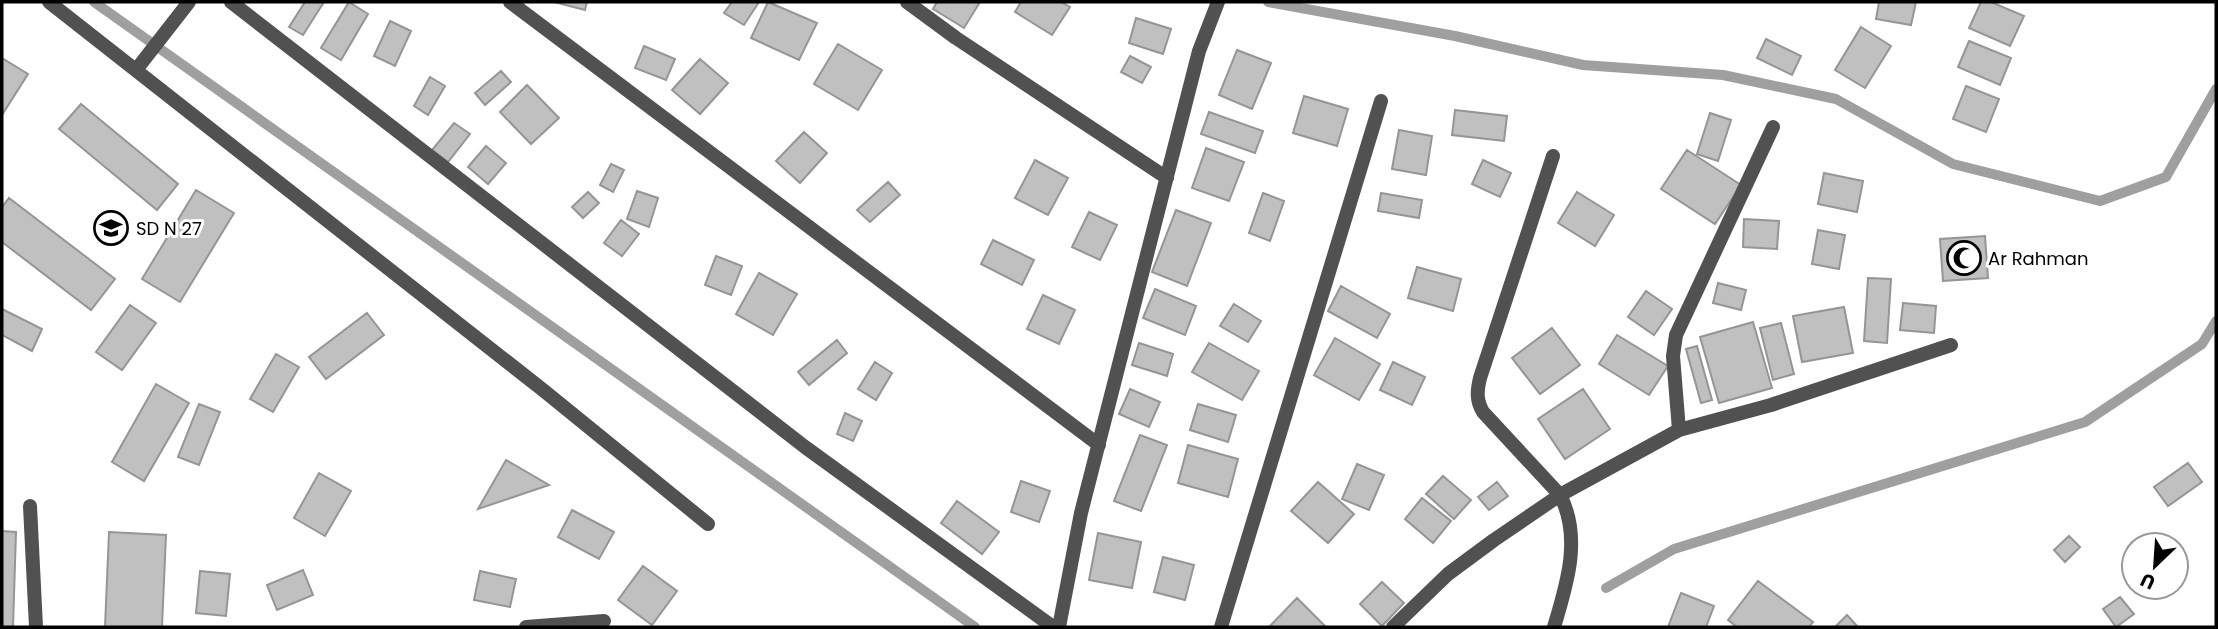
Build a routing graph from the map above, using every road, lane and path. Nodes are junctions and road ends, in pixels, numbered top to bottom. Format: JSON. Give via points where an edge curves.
{"nodes":[{"id":1,"x":50,"y":2,"type":"edge"},
{"id":2,"x":188,"y":2,"type":"edge"},
{"id":3,"x":231,"y":2,"type":"edge"},
{"id":4,"x":510,"y":2,"type":"edge"},
{"id":5,"x":907,"y":2,"type":"edge"},
{"id":6,"x":1218,"y":2,"type":"edge"},
{"id":7,"x":136,"y":70,"type":"junction"},
{"id":8,"x":1381,"y":101,"type":"dead end"},
{"id":9,"x":1773,"y":127,"type":"dead end"},
{"id":10,"x":1553,"y":156,"type":"dead end"},
{"id":11,"x":1167,"y":178,"type":"junction"},
{"id":12,"x":1951,"y":345,"type":"dead end"},
{"id":13,"x":1679,"y":430,"type":"junction"},
{"id":14,"x":1099,"y":444,"type":"junction"},
{"id":15,"x":1560,"y":495,"type":"junction"},
{"id":16,"x":30,"y":506,"type":"dead end"},
{"id":17,"x":708,"y":524,"type":"dead end"},
{"id":18,"x":604,"y":621,"type":"dead end"},
{"id":19,"x":36,"y":627,"type":"edge"},
{"id":20,"x":526,"y":627,"type":"edge"},
{"id":21,"x":1053,"y":627,"type":"edge"},
{"id":22,"x":1059,"y":627,"type":"edge"},
{"id":23,"x":1221,"y":627,"type":"edge"},
{"id":24,"x":1393,"y":627,"type":"edge"},
{"id":25,"x":1554,"y":627,"type":"edge"}],
"edges":[{"from":1,"to":7,"type":"street"},
{"from":2,"to":7,"type":"street"},
{"from":3,"to":21,"type":"street","via":[[805,447]]},
{"from":4,"to":14,"type":"street"},
{"from":5,"to":11,"type":"street"},
{"from":6,"to":11,"type":"street","via":[[1199,51]]},
{"from":7,"to":17,"type":"street"},
{"from":8,"to":23,"type":"street"},
{"from":9,"to":13,"type":"street","via":[[1676,335],[1673,356]]},
{"from":10,"to":15,"type":"street","via":[[1477,393],[1483,412]]},
{"from":11,"to":14,"type":"street"},
{"from":12,"to":13,"type":"street"},
{"from":13,"to":15,"type":"street"},
{"from":14,"to":22,"type":"street"},
{"from":15,"to":24,"type":"street","via":[[1447,574]]},
{"from":15,"to":25,"type":"street","via":[[1572,541]]},
{"from":16,"to":19,"type":"street"},
{"from":18,"to":20,"type":"street"}]}
